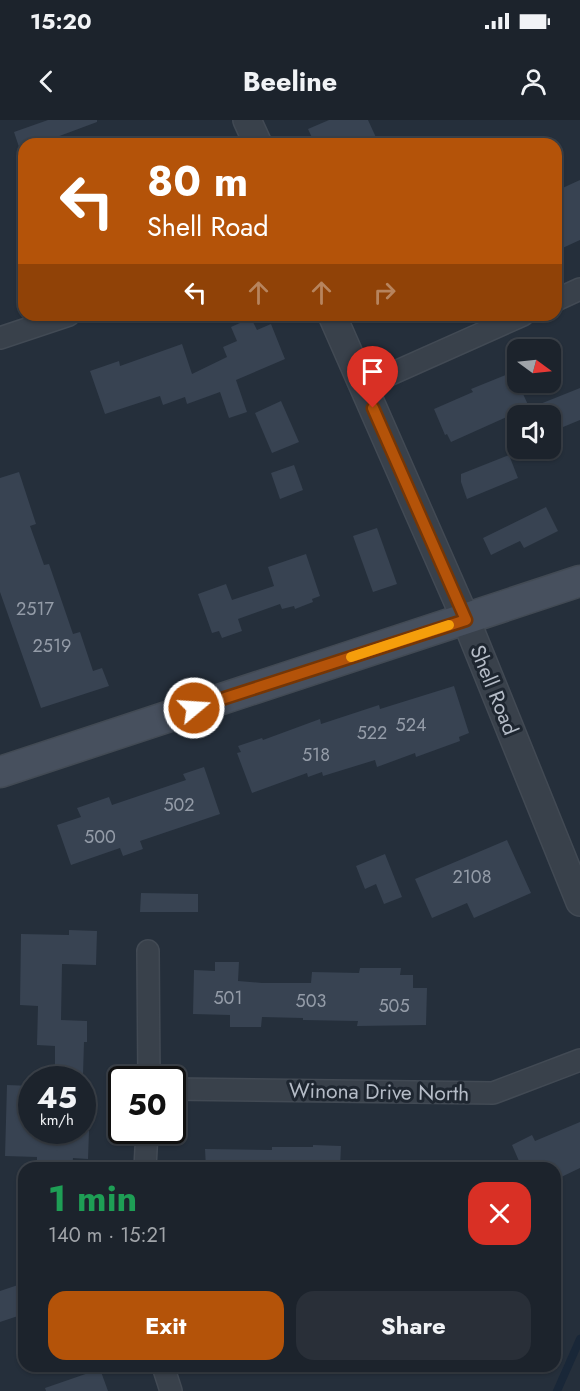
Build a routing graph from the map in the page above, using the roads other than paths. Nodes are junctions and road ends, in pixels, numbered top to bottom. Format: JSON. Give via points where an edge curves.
{"nodes":[{"id":1,"x":248,"y":120,"type":"edge"},
{"id":2,"x":256,"y":138,"type":"edge"},
{"id":3,"x":580,"y":289,"type":"edge"},
{"id":4,"x":562,"y":297,"type":"edge"},
{"id":5,"x":51,"y":321,"type":"edge"},
{"id":6,"x":335,"y":321,"type":"edge"},
{"id":7,"x":510,"y":321,"type":"edge"},
{"id":8,"x":0,"y":338,"type":"edge"},
{"id":9,"x":364,"y":387,"type":"junction"},
{"id":10,"x":580,"y":581,"type":"edge"},
{"id":11,"x":466,"y":620,"type":"junction"},
{"id":12,"x":0,"y":772,"type":"edge"},
{"id":13,"x":580,"y":902,"type":"edge"},
{"id":14,"x":148,"y":951,"type":"dead end"},
{"id":15,"x":580,"y":1060,"type":"edge"},
{"id":16,"x":149,"y":1066,"type":"edge"},
{"id":17,"x":186,"y":1089,"type":"edge"},
{"id":18,"x":147,"y":1144,"type":"edge"},
{"id":19,"x":146,"y":1162,"type":"edge"},
{"id":20,"x":165,"y":1372,"type":"edge"},
{"id":21,"x":171,"y":1391,"type":"edge"}],
"edges":[{"from":1,"to":2,"type":"street"},
{"from":3,"to":4,"type":"street"},
{"from":5,"to":8,"type":"street"},
{"from":6,"to":9,"type":"street","name":"Shell Road"},
{"from":7,"to":9,"type":"street"},
{"from":9,"to":11,"type":"street","name":"Shell Road"},
{"from":10,"to":11,"type":"main road"},
{"from":11,"to":12,"type":"main road"},
{"from":11,"to":13,"type":"street","name":"Shell Road"},
{"from":14,"to":16,"type":"street"},
{"from":15,"to":17,"type":"street","name":"Winona Drive North","via":[[493,1093]]},
{"from":18,"to":19,"type":"street"},
{"from":20,"to":21,"type":"street"}]}
